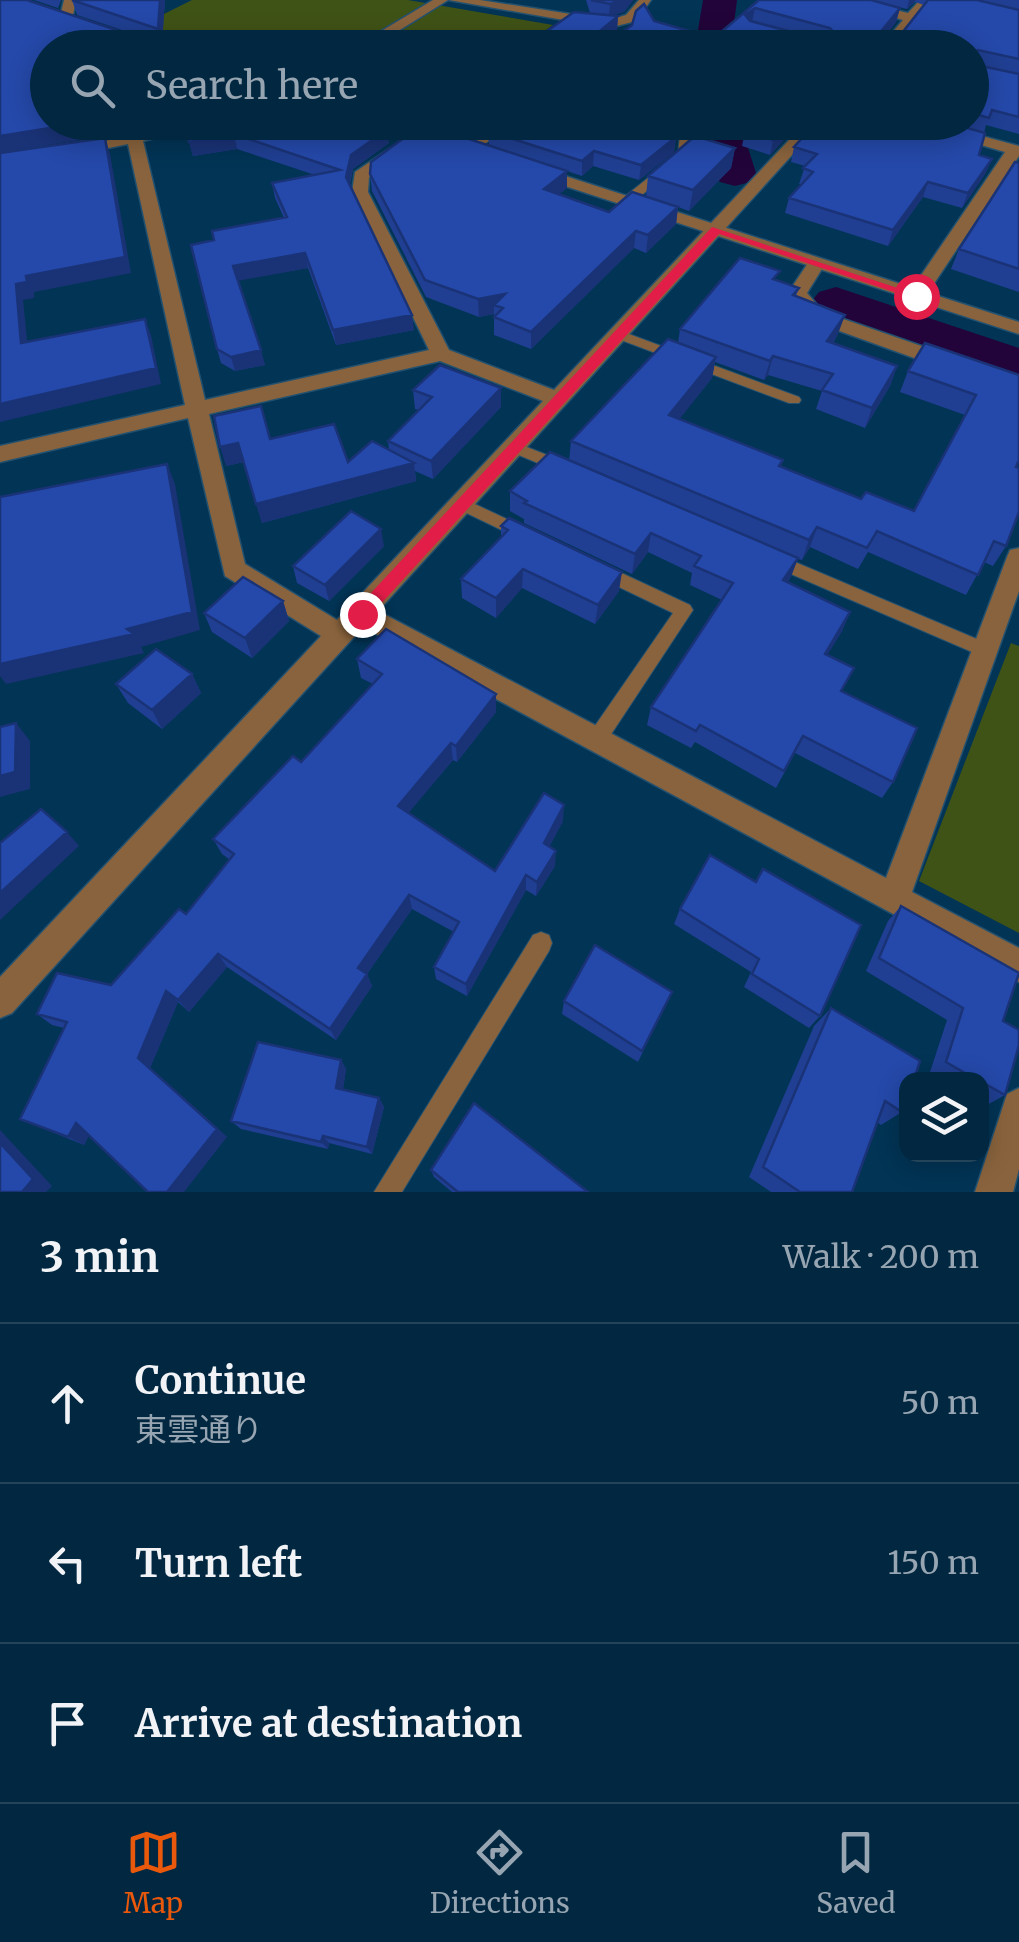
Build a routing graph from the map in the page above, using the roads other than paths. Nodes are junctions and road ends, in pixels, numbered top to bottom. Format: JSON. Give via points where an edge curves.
{"nodes":[{"id":1,"x":70,"y":0,"type":"edge"},
{"id":2,"x":442,"y":0,"type":"edge"},
{"id":3,"x":455,"y":0,"type":"edge"},
{"id":4,"x":645,"y":0,"type":"edge"},
{"id":5,"x":838,"y":0,"type":"edge"},
{"id":6,"x":927,"y":0,"type":"edge"},
{"id":7,"x":911,"y":18,"type":"junction"},
{"id":8,"x":85,"y":24,"type":"edge"},
{"id":9,"x":391,"y":30,"type":"edge"},
{"id":10,"x":901,"y":30,"type":"edge"},
{"id":11,"x":138,"y":140,"type":"edge"},
{"id":12,"x":411,"y":140,"type":"edge"},
{"id":13,"x":439,"y":140,"type":"edge"},
{"id":14,"x":491,"y":140,"type":"edge"},
{"id":15,"x":685,"y":140,"type":"edge"},
{"id":16,"x":799,"y":140,"type":"edge"},
{"id":17,"x":979,"y":140,"type":"edge"},
{"id":18,"x":134,"y":141,"type":"junction"},
{"id":19,"x":1017,"y":150,"type":"edge"},
{"id":20,"x":58,"y":152,"type":"edge"},
{"id":21,"x":479,"y":153,"type":"joint"},
{"id":22,"x":523,"y":167,"type":"edge"},
{"id":23,"x":627,"y":201,"type":"junction"},
{"id":24,"x":716,"y":230,"type":"junction"},
{"id":25,"x":816,"y":264,"type":"junction"},
{"id":26,"x":916,"y":296,"type":"junction"},
{"id":27,"x":1019,"y":328,"type":"edge"},
{"id":28,"x":618,"y":334,"type":"junction"},
{"id":29,"x":440,"y":354,"type":"junction"},
{"id":30,"x":967,"y":369,"type":"edge"},
{"id":31,"x":558,"y":398,"type":"junction"},
{"id":32,"x":794,"y":400,"type":"dead end"},
{"id":33,"x":197,"y":410,"type":"junction"},
{"id":34,"x":514,"y":447,"type":"junction"},
{"id":35,"x":0,"y":454,"type":"edge"},
{"id":36,"x":586,"y":478,"type":"edge"},
{"id":37,"x":462,"y":504,"type":"junction"},
{"id":38,"x":548,"y":545,"type":"edge"},
{"id":39,"x":768,"y":556,"type":"edge"},
{"id":40,"x":1019,"y":558,"type":"edge"},
{"id":41,"x":582,"y":561,"type":"edge"},
{"id":42,"x":362,"y":614,"type":"junction"},
{"id":43,"x":342,"y":636,"type":"junction"},
{"id":44,"x":985,"y":650,"type":"junction"},
{"id":45,"x":598,"y":740,"type":"junction"},
{"id":46,"x":894,"y":898,"type":"junction"},
{"id":47,"x":541,"y":943,"type":"dead end"},
{"id":48,"x":1019,"y":966,"type":"edge"},
{"id":49,"x":0,"y":1001,"type":"edge"},
{"id":50,"x":1019,"y":1106,"type":"edge"},
{"id":51,"x":387,"y":1192,"type":"edge"},
{"id":52,"x":994,"y":1192,"type":"edge"}],
"edges":[{"from":1,"to":8,"type":"street","via":[[60,15]]},
{"from":2,"to":9,"type":"street"},
{"from":3,"to":4,"type":"street","via":[[626,28]]},
{"from":5,"to":7,"type":"street"},
{"from":6,"to":7,"type":"street"},
{"from":7,"to":10,"type":"street"},
{"from":11,"to":18,"type":"street"},
{"from":12,"to":29,"type":"street","via":[[361,175],[360,192]]},
{"from":13,"to":21,"type":"street"},
{"from":14,"to":21,"type":"lane"},
{"from":15,"to":23,"type":"lane","via":[[684,155]]},
{"from":16,"to":24,"type":"street"},
{"from":17,"to":19,"type":"street"},
{"from":18,"to":20,"type":"street"},
{"from":18,"to":33,"type":"street"},
{"from":19,"to":26,"type":"street"},
{"from":22,"to":23,"type":"street"},
{"from":23,"to":24,"type":"street"},
{"from":24,"to":25,"type":"street"},
{"from":24,"to":28,"type":"street"},
{"from":25,"to":26,"type":"street"},
{"from":25,"to":30,"type":"street","via":[[797,293],[816,316]]},
{"from":26,"to":27,"type":"street"},
{"from":28,"to":31,"type":"street"},
{"from":28,"to":32,"type":"lane"},
{"from":29,"to":31,"type":"street"},
{"from":29,"to":33,"type":"street"},
{"from":31,"to":34,"type":"street"},
{"from":33,"to":35,"type":"street"},
{"from":33,"to":43,"type":"street","via":[[234,570]]},
{"from":34,"to":36,"type":"lane"},
{"from":34,"to":37,"type":"street"},
{"from":37,"to":38,"type":"lane"},
{"from":37,"to":42,"type":"street"},
{"from":39,"to":44,"type":"lane"},
{"from":40,"to":44,"type":"street"},
{"from":41,"to":45,"type":"lane","via":[[684,610]]},
{"from":42,"to":43,"type":"street"},
{"from":42,"to":45,"type":"street"},
{"from":43,"to":49,"type":"street"},
{"from":44,"to":46,"type":"street"},
{"from":45,"to":46,"type":"street"},
{"from":46,"to":48,"type":"street"},
{"from":47,"to":51,"type":"lane"},
{"from":50,"to":52,"type":"street"}]}
